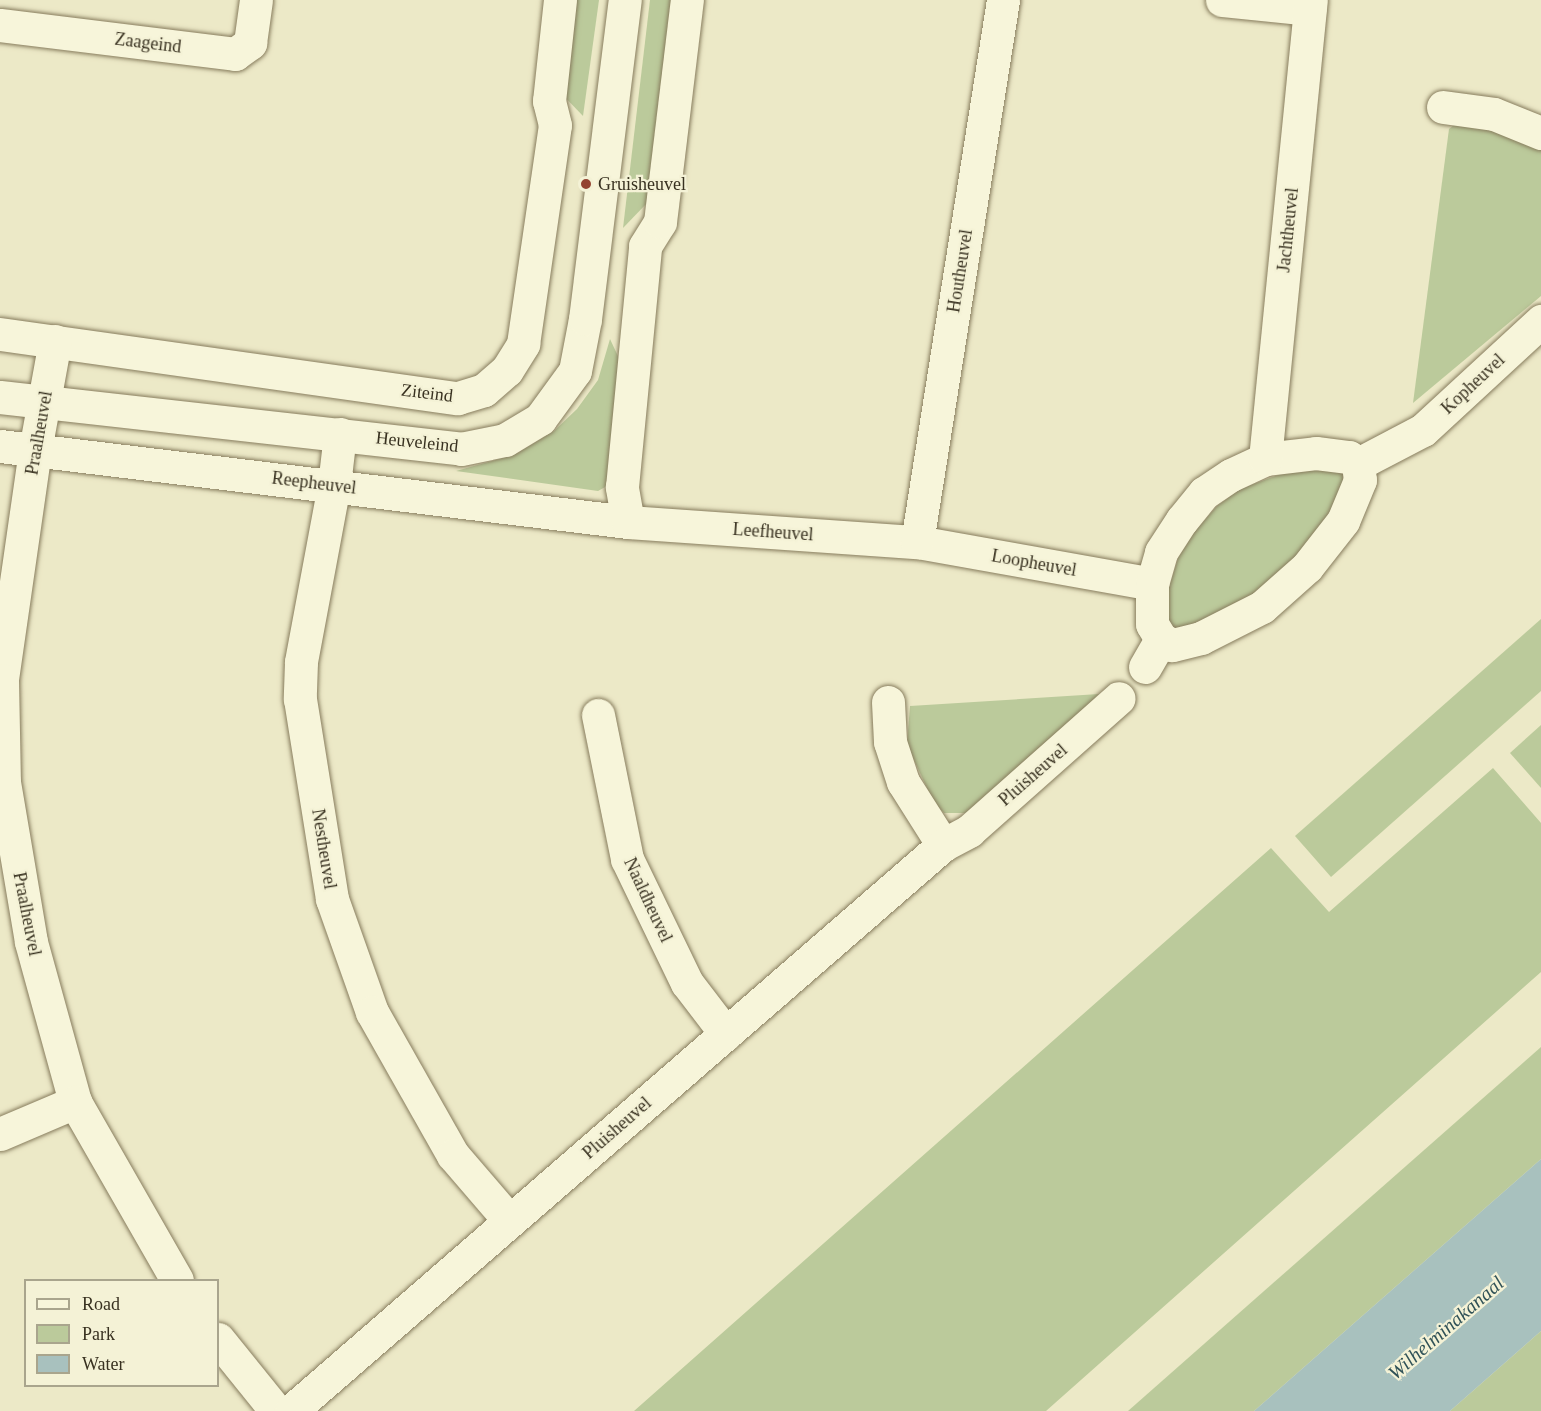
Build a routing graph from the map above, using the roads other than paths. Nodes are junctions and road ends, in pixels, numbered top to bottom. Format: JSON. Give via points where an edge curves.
{"nodes":[{"id":1,"x":256,"y":0,"type":"edge"},
{"id":2,"x":560,"y":0,"type":"edge"},
{"id":3,"x":625,"y":0,"type":"edge"},
{"id":4,"x":687,"y":0,"type":"edge"},
{"id":5,"x":1003,"y":0,"type":"edge"},
{"id":6,"x":1222,"y":0,"type":"edge"},
{"id":7,"x":1311,"y":4,"type":"edge"},
{"id":8,"x":0,"y":25,"type":"edge"},
{"id":9,"x":1443,"y":107,"type":"dead end"},
{"id":10,"x":1541,"y":133,"type":"edge"},
{"id":11,"x":1541,"y":321,"type":"edge"},
{"id":12,"x":0,"y":334,"type":"edge"},
{"id":13,"x":55,"y":341,"type":"junction"},
{"id":14,"x":0,"y":397,"type":"edge"},
{"id":15,"x":44,"y":402,"type":"junction"},
{"id":16,"x":340,"y":434,"type":"junction"},
{"id":17,"x":0,"y":446,"type":"edge"},
{"id":18,"x":35,"y":450,"type":"junction"},
{"id":19,"x":1265,"y":459,"type":"junction"},
{"id":20,"x":1358,"y":464,"type":"junction"},
{"id":21,"x":334,"y":485,"type":"junction"},
{"id":22,"x":628,"y":522,"type":"junction"},
{"id":23,"x":917,"y":542,"type":"junction"},
{"id":24,"x":1152,"y":584,"type":"junction"},
{"id":25,"x":1161,"y":639,"type":"junction"},
{"id":26,"x":1145,"y":667,"type":"dead end"},
{"id":27,"x":1119,"y":698,"type":"dead end"},
{"id":28,"x":888,"y":702,"type":"dead end"},
{"id":29,"x":598,"y":715,"type":"dead end"},
{"id":30,"x":943,"y":845,"type":"junction"},
{"id":31,"x":726,"y":1034,"type":"junction"},
{"id":32,"x":75,"y":1102,"type":"junction"},
{"id":33,"x":0,"y":1134,"type":"edge"},
{"id":34,"x":509,"y":1220,"type":"junction"},
{"id":35,"x":176,"y":1279,"type":"edge"},
{"id":36,"x":219,"y":1340,"type":"edge"},
{"id":37,"x":276,"y":1411,"type":"edge"},
{"id":38,"x":291,"y":1411,"type":"edge"}],
"edges":[{"from":1,"to":8,"type":"street","name":"Zaageind","via":[[250,43],[234,54]]},
{"from":2,"to":13,"type":"street","name":"Ziteind","via":[[549,101],[555,125],[524,344],[507,370],[484,390],[458,398]]},
{"from":3,"to":16,"type":"street","name":"Heuveleind","via":[[587,308],[574,371],[540,419],[505,440],[460,449]]},
{"from":4,"to":22,"type":"street","via":[[660,222],[645,246],[622,487]]},
{"from":5,"to":23,"type":"street","name":"Houtheuvel"},
{"from":6,"to":7,"type":"street"},
{"from":7,"to":19,"type":"street","name":"Jachtheuvel"},
{"from":9,"to":10,"type":"street","via":[[1494,114]]},
{"from":11,"to":20,"type":"street","name":"Kopheuvel","via":[[1423,430]]},
{"from":12,"to":13,"type":"street","name":"Ziteind"},
{"from":13,"to":15,"type":"street","name":"Praalheuvel"},
{"from":14,"to":15,"type":"street","name":"Heuveleind"},
{"from":15,"to":16,"type":"street","name":"Heuveleind"},
{"from":15,"to":18,"type":"street","name":"Praalheuvel"},
{"from":16,"to":21,"type":"street","name":"Nestheuvel"},
{"from":17,"to":18,"type":"street","name":"Reepheuvel"},
{"from":18,"to":21,"type":"street","name":"Reepheuvel"},
{"from":18,"to":32,"type":"street","name":"Praalheuvel","via":[[2,680],[4,782],[31,942]]},
{"from":19,"to":20,"type":"street","via":[[1316,453],[1349,457]]},
{"from":19,"to":24,"type":"street","via":[[1231,475],[1204,494],[1161,552]]},
{"from":20,"to":25,"type":"street","via":[[1360,480],[1343,521],[1298,575],[1262,607],[1201,638],[1172,645]]},
{"from":21,"to":22,"type":"street","name":"Reepheuvel"},
{"from":21,"to":34,"type":"street","name":"Nestheuvel","via":[[301,662],[300,699],[332,899],[378,1022],[453,1155]]},
{"from":22,"to":23,"type":"street","name":"Leefheuvel"},
{"from":23,"to":24,"type":"street","name":"Loopheuvel"},
{"from":24,"to":25,"type":"street","via":[[1152,624]]},
{"from":25,"to":26,"type":"street"},
{"from":27,"to":30,"type":"street","name":"Pluisheuvel","via":[[969,831]]},
{"from":28,"to":30,"type":"street","via":[[890,742],[903,782]]},
{"from":29,"to":31,"type":"street","name":"Naaldheuvel","via":[[627,859],[687,983]]},
{"from":30,"to":31,"type":"street","name":"Pluisheuvel"},
{"from":31,"to":34,"type":"street","name":"Pluisheuvel"},
{"from":32,"to":33,"type":"street"},
{"from":32,"to":35,"type":"street","name":"Praalheuvel"},
{"from":34,"to":38,"type":"street","name":"Pluisheuvel"},
{"from":36,"to":37,"type":"street"}]}
